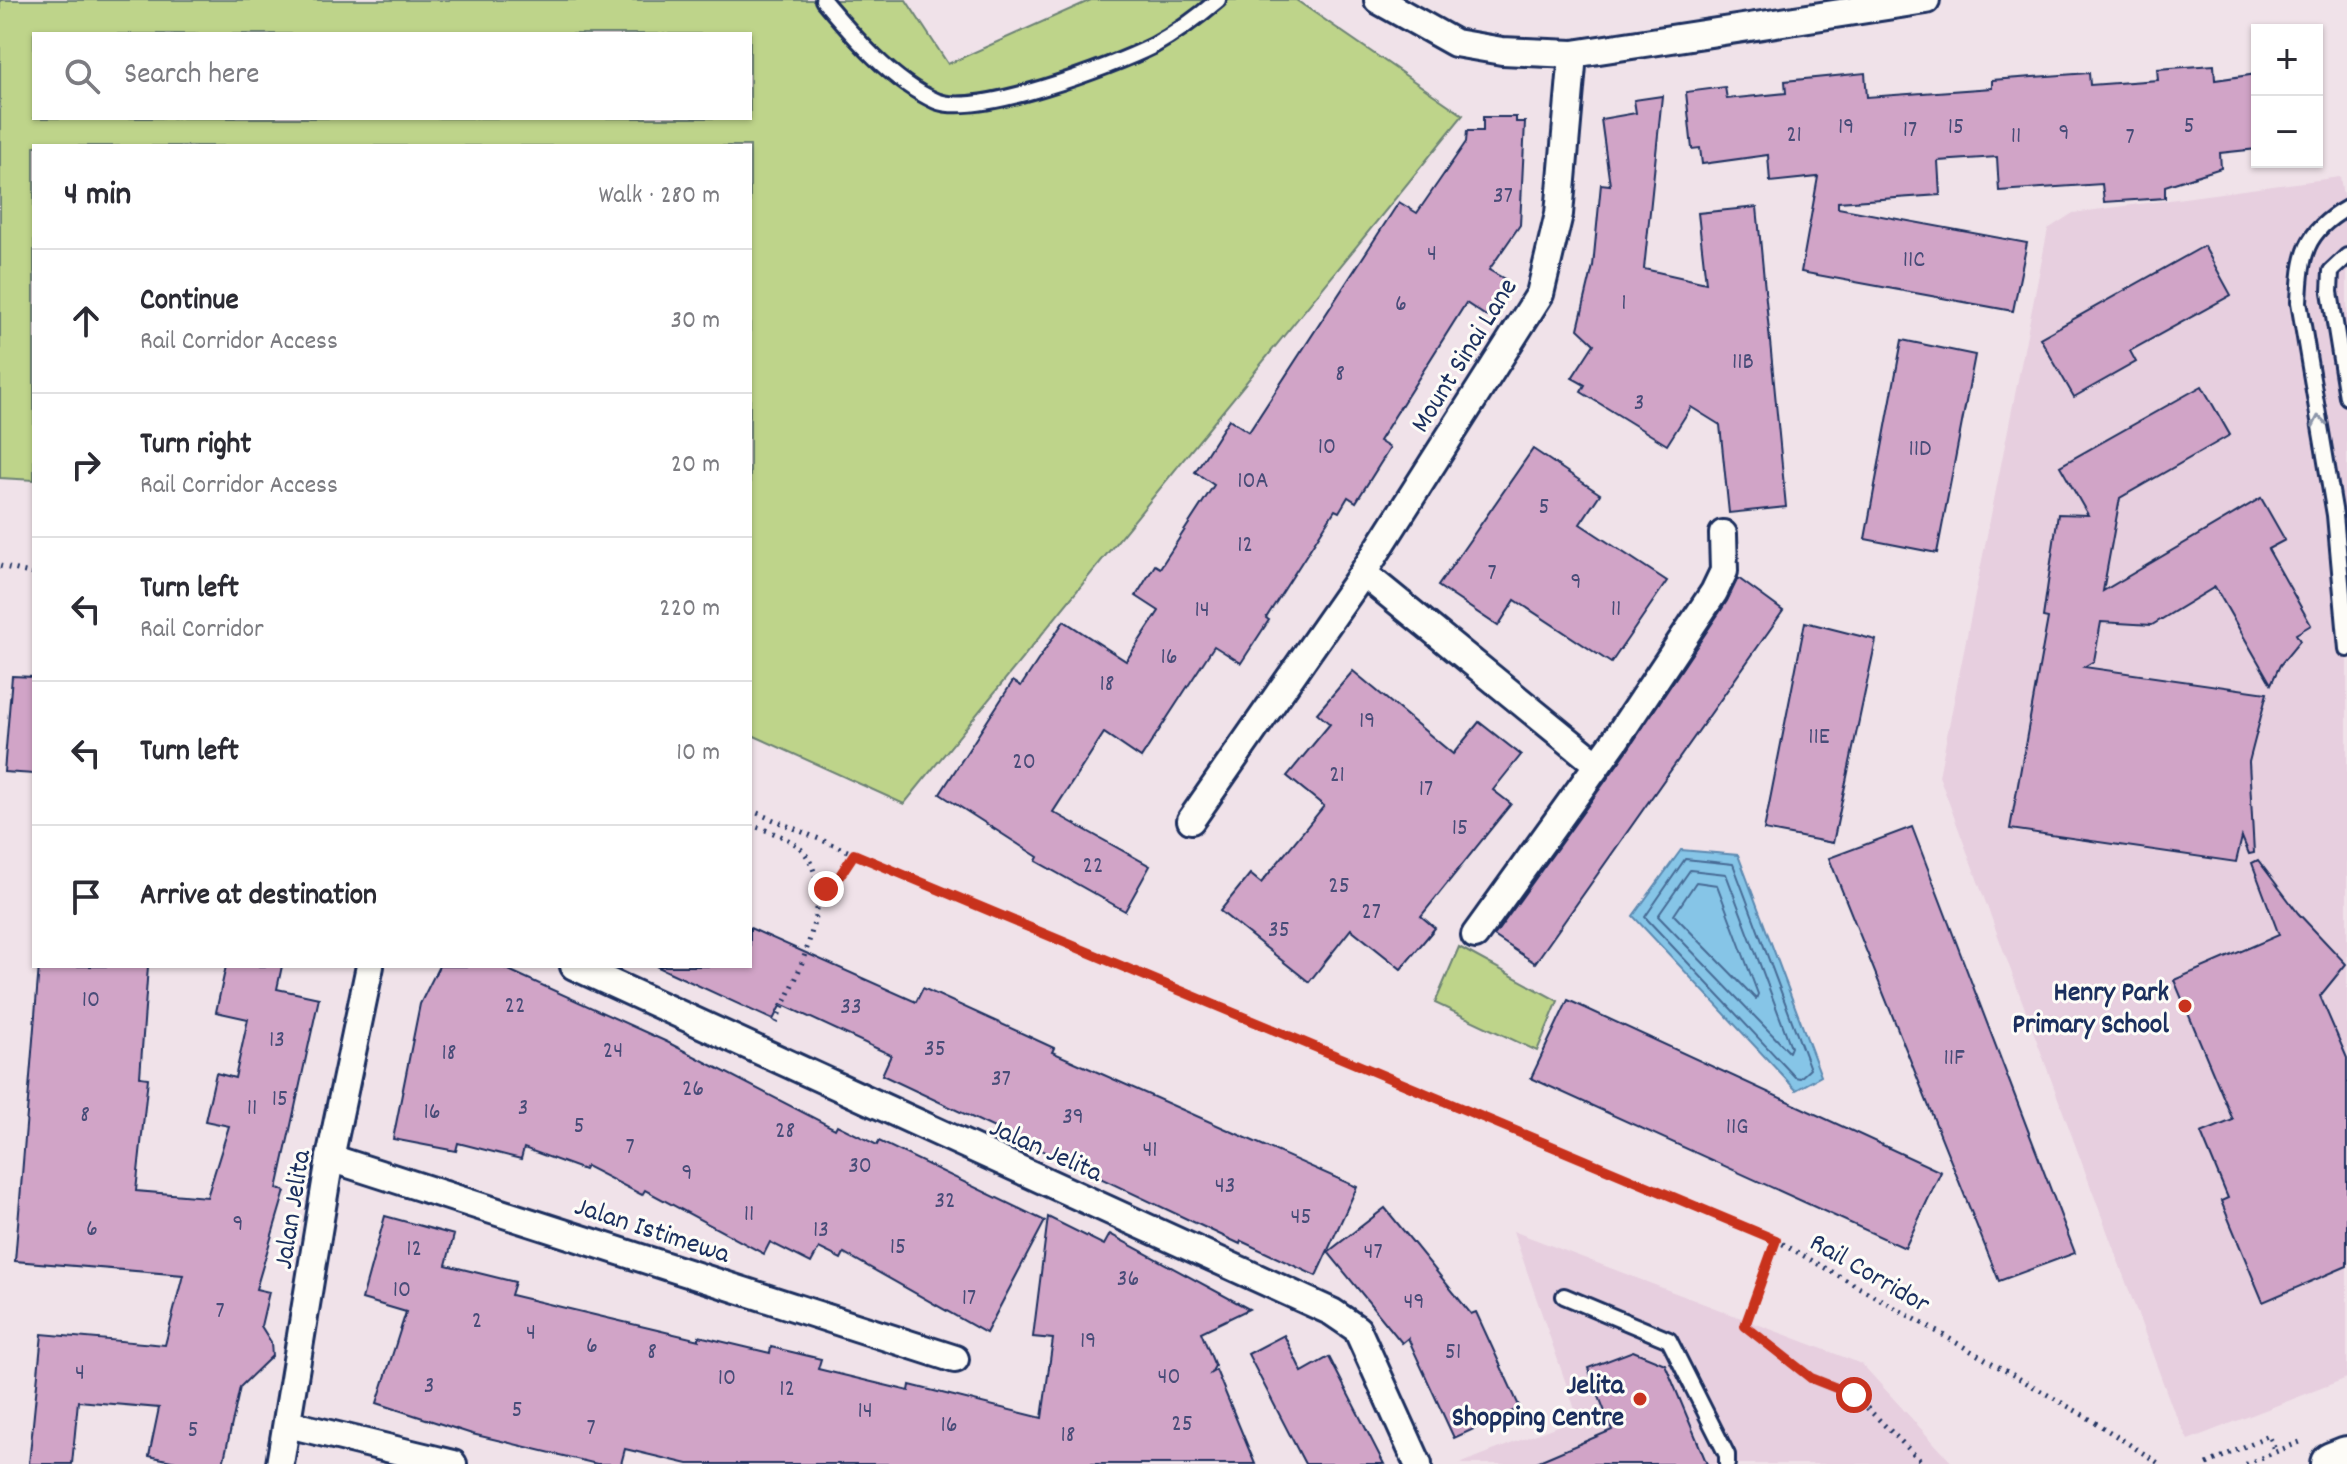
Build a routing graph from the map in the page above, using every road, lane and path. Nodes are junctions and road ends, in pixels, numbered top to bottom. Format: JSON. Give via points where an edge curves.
{"nodes":[{"id":1,"x":823,"y":0,"type":"edge"},
{"id":2,"x":1218,"y":0,"type":"edge"},
{"id":3,"x":1378,"y":0,"type":"edge"},
{"id":4,"x":1926,"y":0,"type":"edge"},
{"id":5,"x":1573,"y":54,"type":"junction"},
{"id":6,"x":2347,"y":208,"type":"edge"},
{"id":7,"x":2347,"y":256,"type":"edge"},
{"id":8,"x":2347,"y":397,"type":"edge"},
{"id":9,"x":1723,"y":534,"type":"dead end"},
{"id":10,"x":0,"y":566,"type":"edge"},
{"id":11,"x":1363,"y":573,"type":"junction"},
{"id":12,"x":32,"y":574,"type":"edge"},
{"id":13,"x":2347,"y":649,"type":"edge"},
{"id":14,"x":1597,"y":764,"type":"junction"},
{"id":15,"x":752,"y":811,"type":"edge"},
{"id":16,"x":1191,"y":820,"type":"dead end"},
{"id":17,"x":752,"y":826,"type":"edge"},
{"id":18,"x":854,"y":854,"type":"junction"},
{"id":19,"x":815,"y":893,"type":"junction"},
{"id":20,"x":1475,"y":935,"type":"dead end"},
{"id":21,"x":370,"y":968,"type":"edge"},
{"id":22,"x":578,"y":968,"type":"edge"},
{"id":23,"x":761,"y":1054,"type":"junction"},
{"id":24,"x":330,"y":1158,"type":"junction"},
{"id":25,"x":1776,"y":1240,"type":"junction"},
{"id":26,"x":1564,"y":1296,"type":"dead end"},
{"id":27,"x":955,"y":1359,"type":"dead end"},
{"id":28,"x":288,"y":1424,"type":"junction"},
{"id":29,"x":2347,"y":1458,"type":"edge"},
{"id":30,"x":280,"y":1464,"type":"edge"},
{"id":31,"x":453,"y":1464,"type":"edge"},
{"id":32,"x":1418,"y":1464,"type":"edge"},
{"id":33,"x":1727,"y":1464,"type":"edge"},
{"id":34,"x":1924,"y":1464,"type":"edge"},
{"id":35,"x":2160,"y":1464,"type":"edge"},
{"id":36,"x":2207,"y":1464,"type":"edge"},
{"id":37,"x":2246,"y":1464,"type":"edge"},
{"id":38,"x":2332,"y":1464,"type":"edge"}],
"edges":[{"from":1,"to":2,"type":"lane","via":[[858,42],[939,102],[998,102],[1045,87],[1152,46]]},
{"from":3,"to":5,"type":"street","via":[[1455,43]]},
{"from":4,"to":5,"type":"street"},
{"from":5,"to":11,"type":"street","name":"Mount Sinai Lane","via":[[1559,214],[1540,294]]},
{"from":13,"to":6,"type":"lane","one_way":true,"via":[[2335,515],[2299,302],[2300,268],[2308,242],[2326,220]]},
{"from":7,"to":8,"type":"lane","via":[[2331,271],[2330,292]]},
{"from":9,"to":14,"type":"street","via":[[1724,571],[1714,592]]},
{"from":10,"to":12,"type":"path"},
{"from":11,"to":14,"type":"street"},
{"from":11,"to":16,"type":"street","name":"Mount Sinai Lane"},
{"from":14,"to":20,"type":"street"},
{"from":15,"to":18,"type":"path","name":"Rail Corridor"},
{"from":17,"to":19,"type":"path","via":[[800,848],[810,862]]},
{"from":18,"to":19,"type":"path","via":[[835,883]]},
{"from":18,"to":25,"type":"path","name":"Rail Corridor"},
{"from":19,"to":23,"type":"path","via":[[811,943]]},
{"from":21,"to":24,"type":"street","name":"Jalan Jelita"},
{"from":22,"to":23,"type":"street","name":"Jalan Jelita"},
{"from":23,"to":32,"type":"street","name":"Jalan Jelita","via":[[1332,1312],[1357,1329]]},
{"from":24,"to":27,"type":"street","name":"Jalan Istimewa"},
{"from":24,"to":28,"type":"street","name":"Jalan Jelita"},
{"from":25,"to":34,"type":"path","via":[[1745,1326],[1811,1378],[1854,1395]]},
{"from":25,"to":35,"type":"path","name":"Rail Corridor"},
{"from":26,"to":33,"type":"lane","via":[[1669,1340]]},
{"from":28,"to":30,"type":"street","name":"Jalan Jelita"},
{"from":28,"to":31,"type":"street"},
{"from":29,"to":38,"type":"main road"},
{"from":36,"to":37,"type":"path","via":[[2269,1435],[2276,1452]]}]}
